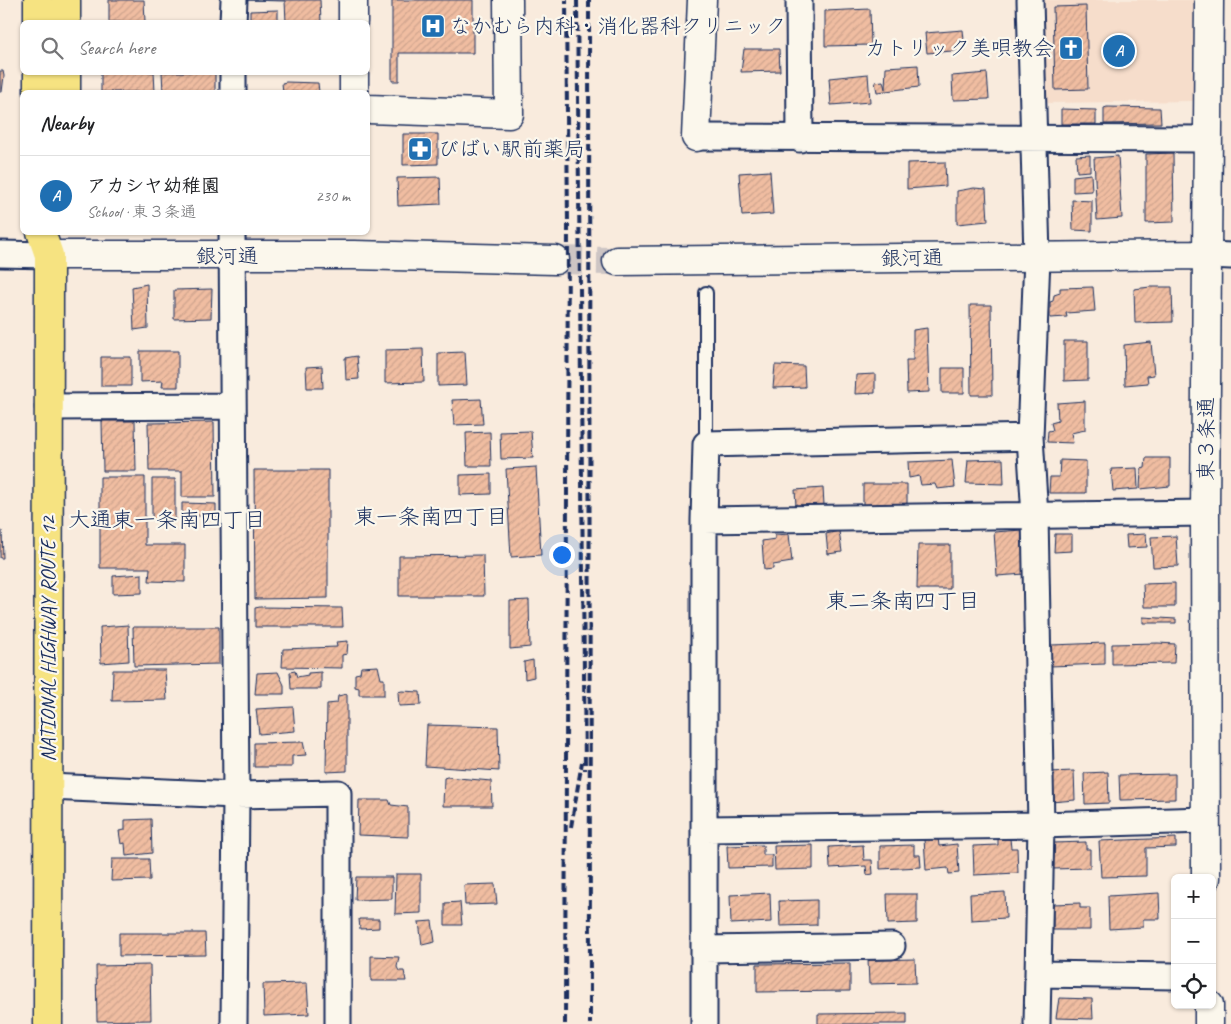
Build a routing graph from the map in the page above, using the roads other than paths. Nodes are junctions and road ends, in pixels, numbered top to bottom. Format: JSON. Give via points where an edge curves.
{"nodes":[{"id":1,"x":38,"y":0,"type":"edge"},
{"id":2,"x":66,"y":0,"type":"edge"},
{"id":3,"x":234,"y":0,"type":"edge"},
{"id":4,"x":353,"y":0,"type":"edge"},
{"id":5,"x":508,"y":0,"type":"edge"},
{"id":6,"x":702,"y":0,"type":"edge"},
{"id":7,"x":799,"y":0,"type":"edge"},
{"id":8,"x":1030,"y":0,"type":"edge"},
{"id":9,"x":1209,"y":0,"type":"edge"},
{"id":10,"x":38,"y":20,"type":"edge"},
{"id":11,"x":66,"y":20,"type":"edge"},
{"id":12,"x":234,"y":20,"type":"edge"},
{"id":13,"x":353,"y":20,"type":"edge"},
{"id":14,"x":38,"y":75,"type":"edge"},
{"id":15,"x":66,"y":75,"type":"edge"},
{"id":16,"x":233,"y":75,"type":"edge"},
{"id":17,"x":354,"y":75,"type":"edge"},
{"id":18,"x":38,"y":90,"type":"edge"},
{"id":19,"x":66,"y":90,"type":"edge"},
{"id":20,"x":233,"y":90,"type":"edge"},
{"id":21,"x":354,"y":90,"type":"edge"},
{"id":22,"x":370,"y":109,"type":"edge"},
{"id":23,"x":696,"y":137,"type":"joint"},
{"id":24,"x":1033,"y":137,"type":"junction"},
{"id":25,"x":800,"y":138,"type":"junction"},
{"id":26,"x":1208,"y":139,"type":"junction"},
{"id":27,"x":50,"y":240,"type":"edge"},
{"id":28,"x":232,"y":244,"type":"edge"},
{"id":29,"x":354,"y":244,"type":"edge"},
{"id":30,"x":0,"y":254,"type":"edge"},
{"id":31,"x":1219,"y":255,"type":"edge"},
{"id":32,"x":1037,"y":257,"type":"junction"},
{"id":33,"x":555,"y":260,"type":"tunnel mouth"},
{"id":34,"x":617,"y":261,"type":"tunnel mouth"},
{"id":35,"x":706,"y":293,"type":"dead end"},
{"id":36,"x":232,"y":406,"type":"junction"},
{"id":37,"x":48,"y":407,"type":"junction"},
{"id":38,"x":1030,"y":437,"type":"junction"},
{"id":39,"x":706,"y":444,"type":"junction"},
{"id":40,"x":1205,"y":512,"type":"junction"},
{"id":41,"x":1036,"y":516,"type":"junction"},
{"id":42,"x":704,"y":520,"type":"junction"},
{"id":43,"x":48,"y":787,"type":"junction"},
{"id":44,"x":236,"y":795,"type":"junction"},
{"id":45,"x":1205,"y":820,"type":"junction"},
{"id":46,"x":1041,"y":825,"type":"junction"},
{"id":47,"x":706,"y":829,"type":"junction"},
{"id":48,"x":1206,"y":874,"type":"edge"},
{"id":49,"x":892,"y":946,"type":"dead end"},
{"id":50,"x":705,"y":949,"type":"junction"},
{"id":51,"x":1038,"y":974,"type":"junction"},
{"id":52,"x":1171,"y":976,"type":"edge"},
{"id":53,"x":1209,"y":1009,"type":"edge"},
{"id":54,"x":48,"y":1024,"type":"edge"},
{"id":55,"x":234,"y":1024,"type":"edge"},
{"id":56,"x":338,"y":1024,"type":"edge"},
{"id":57,"x":704,"y":1024,"type":"edge"},
{"id":58,"x":1037,"y":1024,"type":"edge"},
{"id":59,"x":1209,"y":1024,"type":"edge"}],
"edges":[{"from":1,"to":10,"type":"highway"},
{"from":2,"to":11,"type":"highway"},
{"from":3,"to":12,"type":"street"},
{"from":4,"to":13,"type":"street"},
{"from":5,"to":22,"type":"street","via":[[509,114]]},
{"from":6,"to":23,"type":"street"},
{"from":7,"to":25,"type":"street"},
{"from":8,"to":24,"type":"street"},
{"from":9,"to":26,"type":"street","name":"東３条通"},
{"from":14,"to":18,"type":"highway"},
{"from":15,"to":19,"type":"highway"},
{"from":16,"to":20,"type":"street"},
{"from":17,"to":21,"type":"street"},
{"from":23,"to":25,"type":"street"},
{"from":24,"to":25,"type":"street"},
{"from":24,"to":26,"type":"street"},
{"from":24,"to":32,"type":"street"},
{"from":26,"to":31,"type":"street","name":"東３条通"},
{"from":27,"to":28,"type":"street","name":"銀河通"},
{"from":27,"to":30,"type":"street"},
{"from":27,"to":37,"type":"highway","name":"NATIONAL HIGHWAY ROUTE 12"},
{"from":28,"to":29,"type":"street","name":"銀河通"},
{"from":28,"to":36,"type":"street"},
{"from":29,"to":33,"type":"street","name":"銀河通"},
{"from":31,"to":32,"type":"street","name":"銀河通"},
{"from":31,"to":40,"type":"street","name":"東３条通"},
{"from":32,"to":34,"type":"street","name":"銀河通"},
{"from":32,"to":38,"type":"street"},
{"from":35,"to":39,"type":"lane"},
{"from":36,"to":37,"type":"street"},
{"from":36,"to":44,"type":"street"},
{"from":37,"to":43,"type":"highway","name":"NATIONAL HIGHWAY ROUTE 12"},
{"from":38,"to":39,"type":"street"},
{"from":38,"to":41,"type":"street"},
{"from":39,"to":42,"type":"street"},
{"from":40,"to":41,"type":"street"},
{"from":40,"to":45,"type":"street","name":"東３条通"},
{"from":41,"to":42,"type":"street"},
{"from":41,"to":46,"type":"street"},
{"from":42,"to":47,"type":"street"},
{"from":43,"to":44,"type":"street"},
{"from":43,"to":54,"type":"highway","name":"NATIONAL HIGHWAY ROUTE 12"},
{"from":44,"to":55,"type":"street"},
{"from":44,"to":56,"type":"street","via":[[338,793]]},
{"from":45,"to":46,"type":"street"},
{"from":45,"to":48,"type":"street","name":"東３条通"},
{"from":46,"to":47,"type":"street"},
{"from":46,"to":51,"type":"street"},
{"from":47,"to":50,"type":"street"},
{"from":49,"to":50,"type":"street"},
{"from":50,"to":57,"type":"street"},
{"from":51,"to":52,"type":"street"},
{"from":51,"to":58,"type":"street"},
{"from":53,"to":59,"type":"street"}]}
